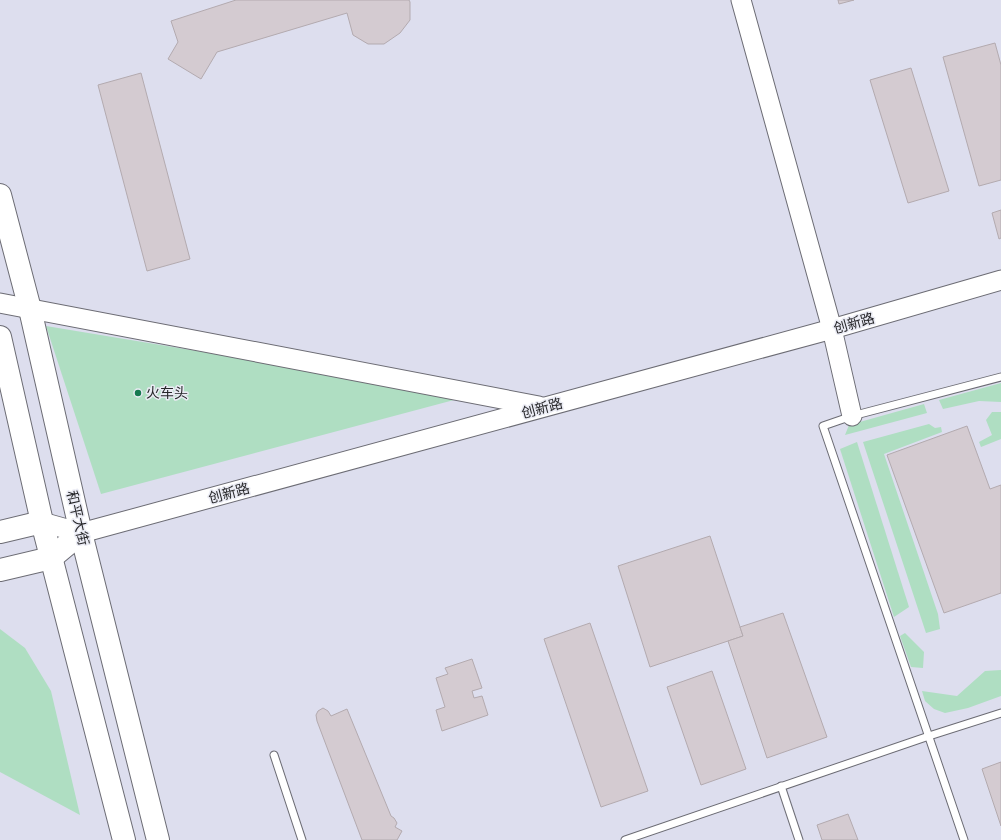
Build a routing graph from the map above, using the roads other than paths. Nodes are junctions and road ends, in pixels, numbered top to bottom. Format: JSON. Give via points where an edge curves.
{"nodes":[{"id":1,"x":741,"y":0,"type":"edge"},
{"id":2,"x":0,"y":196,"type":"edge"},
{"id":3,"x":1001,"y":280,"type":"edge"},
{"id":4,"x":0,"y":304,"type":"edge"},
{"id":5,"x":30,"y":308,"type":"junction"},
{"id":6,"x":832,"y":329,"type":"junction"},
{"id":7,"x":0,"y":337,"type":"edge"},
{"id":8,"x":1001,"y":377,"type":"edge"},
{"id":9,"x":544,"y":407,"type":"junction"},
{"id":10,"x":852,"y":416,"type":"junction"},
{"id":11,"x":42,"y":522,"type":"junction"},
{"id":12,"x":0,"y":532,"type":"edge"},
{"id":13,"x":81,"y":533,"type":"junction"},
{"id":14,"x":51,"y":558,"type":"junction"},
{"id":15,"x":0,"y":570,"type":"edge"},
{"id":16,"x":1001,"y":713,"type":"edge"},
{"id":17,"x":928,"y":736,"type":"junction"},
{"id":18,"x":274,"y":755,"type":"dead end"},
{"id":19,"x":781,"y":786,"type":"junction"},
{"id":20,"x":124,"y":840,"type":"edge"},
{"id":21,"x":158,"y":840,"type":"edge"},
{"id":22,"x":302,"y":840,"type":"edge"},
{"id":23,"x":625,"y":840,"type":"edge"},
{"id":24,"x":799,"y":840,"type":"edge"},
{"id":25,"x":964,"y":840,"type":"edge"}],
"edges":[{"from":1,"to":6,"type":"street"},
{"from":2,"to":5,"type":"main road","name":"和平大街"},
{"from":3,"to":6,"type":"street","name":"创新路"},
{"from":4,"to":5,"type":"street"},
{"from":5,"to":9,"type":"street"},
{"from":5,"to":13,"type":"main road","name":"和平大街"},
{"from":6,"to":9,"type":"street","name":"创新路"},
{"from":6,"to":10,"type":"street"},
{"from":7,"to":11,"type":"main road"},
{"from":8,"to":10,"type":"lane"},
{"from":9,"to":13,"type":"street","name":"创新路"},
{"from":10,"to":17,"type":"lane","via":[[824,426]]},
{"from":11,"to":12,"type":"main road"},
{"from":11,"to":13,"type":"street"},
{"from":11,"to":14,"type":"main road"},
{"from":13,"to":14,"type":"main road"},
{"from":13,"to":21,"type":"main road","name":"和平大街"},
{"from":14,"to":15,"type":"main road"},
{"from":14,"to":20,"type":"main road"},
{"from":16,"to":17,"type":"lane"},
{"from":17,"to":19,"type":"lane"},
{"from":17,"to":25,"type":"lane"},
{"from":18,"to":22,"type":"lane"},
{"from":19,"to":23,"type":"lane"},
{"from":19,"to":24,"type":"lane"}]}
